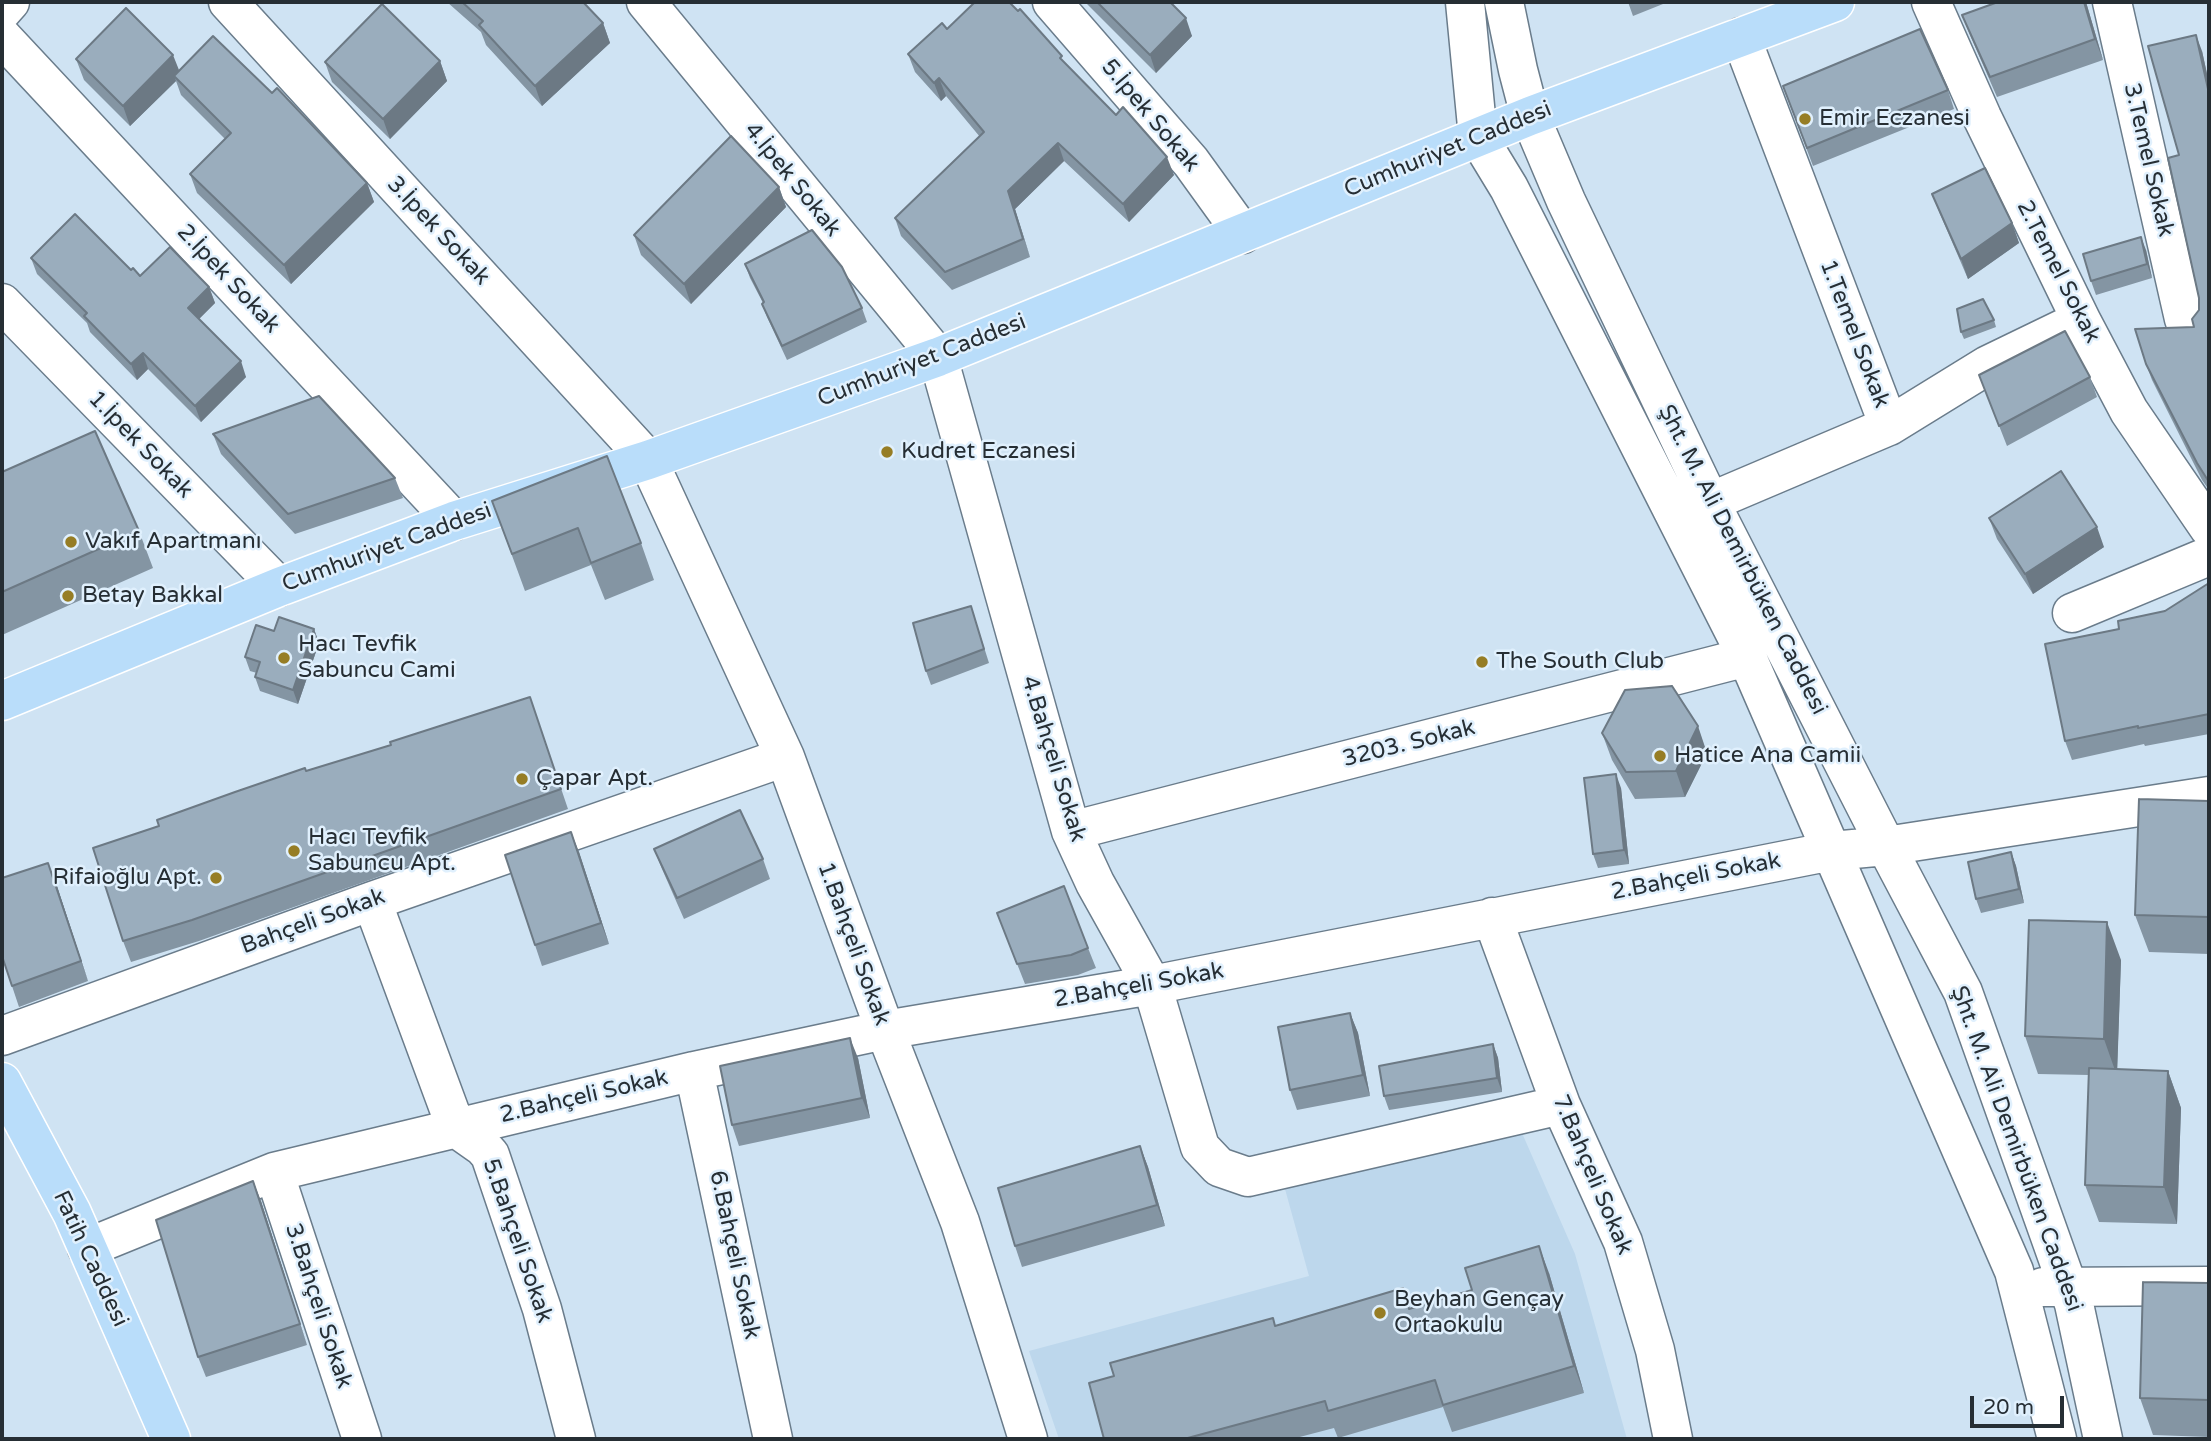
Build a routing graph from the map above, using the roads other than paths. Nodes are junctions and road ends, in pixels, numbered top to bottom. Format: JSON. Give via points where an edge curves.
{"nodes":[{"id":1,"x":10,"y":2,"type":"edge"},
{"id":2,"x":228,"y":2,"type":"edge"},
{"id":3,"x":646,"y":2,"type":"edge"},
{"id":4,"x":1052,"y":2,"type":"edge"},
{"id":5,"x":1465,"y":2,"type":"edge"},
{"id":6,"x":1504,"y":2,"type":"edge"},
{"id":7,"x":1835,"y":2,"type":"edge"},
{"id":8,"x":1931,"y":2,"type":"edge"},
{"id":9,"x":2112,"y":2,"type":"edge"},
{"id":10,"x":1795,"y":9,"type":"edge"},
{"id":11,"x":2,"y":11,"type":"edge"},
{"id":12,"x":2,"y":37,"type":"edge"},
{"id":13,"x":1741,"y":37,"type":"junction"},
{"id":14,"x":1530,"y":116,"type":"junction"},
{"id":15,"x":1478,"y":137,"type":"junction"},
{"id":16,"x":1243,"y":234,"type":"junction"},
{"id":17,"x":2,"y":303,"type":"edge"},
{"id":18,"x":2184,"y":318,"type":"dead end"},
{"id":19,"x":2081,"y":320,"type":"junction"},
{"id":20,"x":938,"y":357,"type":"junction"},
{"id":21,"x":1889,"y":426,"type":"junction"},
{"id":22,"x":648,"y":460,"type":"junction"},
{"id":23,"x":1710,"y":502,"type":"junction"},
{"id":24,"x":454,"y":521,"type":"junction"},
{"id":25,"x":2209,"y":528,"type":"edge"},
{"id":26,"x":2209,"y":556,"type":"edge"},
{"id":27,"x":279,"y":587,"type":"junction"},
{"id":28,"x":2071,"y":613,"type":"dead end"},
{"id":29,"x":1747,"y":657,"type":"junction"},
{"id":30,"x":2,"y":701,"type":"edge"},
{"id":31,"x":785,"y":757,"type":"junction"},
{"id":32,"x":2209,"y":796,"type":"edge"},
{"id":33,"x":1071,"y":831,"type":"junction"},
{"id":34,"x":1886,"y":846,"type":"junction"},
{"id":35,"x":1832,"y":850,"type":"junction"},
{"id":36,"x":372,"y":901,"type":"junction"},
{"id":37,"x":1492,"y":917,"type":"junction"},
{"id":38,"x":1152,"y":985,"type":"junction"},
{"id":39,"x":885,"y":1030,"type":"junction"},
{"id":40,"x":2,"y":1036,"type":"edge"},
{"id":41,"x":694,"y":1071,"type":"junction"},
{"id":42,"x":2,"y":1082,"type":"edge"},
{"id":43,"x":1561,"y":1105,"type":"junction"},
{"id":44,"x":456,"y":1128,"type":"junction"},
{"id":45,"x":274,"y":1172,"type":"junction"},
{"id":46,"x":87,"y":1248,"type":"junction"},
{"id":47,"x":2209,"y":1286,"type":"edge"},
{"id":48,"x":2019,"y":1287,"type":"junction"},
{"id":49,"x":2068,"y":1287,"type":"junction"},
{"id":50,"x":171,"y":1439,"type":"edge"},
{"id":51,"x":362,"y":1439,"type":"edge"},
{"id":52,"x":576,"y":1439,"type":"edge"},
{"id":53,"x":772,"y":1439,"type":"edge"},
{"id":54,"x":1028,"y":1439,"type":"edge"},
{"id":55,"x":1673,"y":1439,"type":"edge"},
{"id":56,"x":2057,"y":1439,"type":"edge"},
{"id":57,"x":2103,"y":1439,"type":"edge"}],
"edges":[{"from":1,"to":11,"type":"street"},
{"from":2,"to":22,"type":"street","name":"3.İpek Sokak"},
{"from":3,"to":20,"type":"street","name":"4.İpek Sokak"},
{"from":4,"to":16,"type":"street","name":"5.İpek Sokak","via":[[1191,162]]},
{"from":5,"to":15,"type":"street"},
{"from":6,"to":14,"type":"street","name":"Şht. M. Ali Demirbüken Caddesi"},
{"from":7,"to":10,"type":"main road","name":"Cumhuriyet Caddesi"},
{"from":8,"to":19,"type":"street","name":"2.Temel Sokak"},
{"from":9,"to":18,"type":"street","name":"3.Temel Sokak"},
{"from":10,"to":13,"type":"main road","name":"Cumhuriyet Caddesi"},
{"from":12,"to":24,"type":"street","name":"2.İpek Sokak"},
{"from":13,"to":14,"type":"main road","name":"Cumhuriyet Caddesi"},
{"from":13,"to":21,"type":"street","name":"1.Temel Sokak"},
{"from":14,"to":15,"type":"main road","name":"Cumhuriyet Caddesi"},
{"from":14,"to":23,"type":"street","name":"Şht. M. Ali Demirbüken Caddesi"},
{"from":15,"to":16,"type":"main road","name":"Cumhuriyet Caddesi"},
{"from":15,"to":29,"type":"street","name":"Şht. M. Ali Demirbüken Caddesi"},
{"from":16,"to":20,"type":"main road","name":"Cumhuriyet Caddesi"},
{"from":17,"to":27,"type":"street","name":"1.İpek Sokak"},
{"from":19,"to":21,"type":"street","name":"1.Temel Sokak","via":[[1988,365]]},
{"from":19,"to":25,"type":"street","name":"2.Temel Sokak","via":[[2129,411]]},
{"from":20,"to":22,"type":"main road","name":"Cumhuriyet Caddesi"},
{"from":20,"to":33,"type":"street","name":"4.Bahçeli Sokak"},
{"from":21,"to":23,"type":"street"},
{"from":22,"to":24,"type":"main road","name":"Cumhuriyet Caddesi"},
{"from":22,"to":31,"type":"street","name":"1.Bahçeli Sokak"},
{"from":23,"to":34,"type":"street","name":"Şht. M. Ali Demirbüken Caddesi"},
{"from":24,"to":27,"type":"main road","name":"Cumhuriyet Caddesi"},
{"from":26,"to":28,"type":"street"},
{"from":27,"to":30,"type":"main road","name":"Cumhuriyet Caddesi"},
{"from":29,"to":33,"type":"street","name":"3203. Sokak"},
{"from":29,"to":35,"type":"street","name":"Şht. M. Ali Demirbüken Caddesi"},
{"from":31,"to":36,"type":"street","name":"Bahçeli Sokak"},
{"from":31,"to":39,"type":"street","name":"1.Bahçeli Sokak"},
{"from":32,"to":34,"type":"street","name":"2.Bahçeli Sokak"},
{"from":33,"to":38,"type":"street","name":"4.Bahçeli Sokak"},
{"from":34,"to":35,"type":"street","name":"2.Bahçeli Sokak"},
{"from":34,"to":49,"type":"street","name":"Şht. M. Ali Demirbüken Caddesi","via":[[1963,992]]},
{"from":35,"to":37,"type":"street","name":"2.Bahçeli Sokak"},
{"from":35,"to":48,"type":"street","name":"Şht. M. Ali Demirbüken Caddesi"},
{"from":36,"to":40,"type":"street","name":"Bahçeli Sokak"},
{"from":36,"to":44,"type":"street"},
{"from":37,"to":38,"type":"street","name":"2.Bahçeli Sokak"},
{"from":37,"to":43,"type":"street","name":"7.Bahçeli Sokak"},
{"from":38,"to":39,"type":"street","name":"2.Bahçeli Sokak"},
{"from":38,"to":43,"type":"street","name":"4.Bahçeli Sokak","via":[[1200,1147],[1219,1167],[1248,1177]]},
{"from":39,"to":41,"type":"street","name":"2.Bahçeli Sokak"},
{"from":39,"to":54,"type":"street","name":"1.Bahçeli Sokak","via":[[960,1222]]},
{"from":41,"to":44,"type":"street","name":"2.Bahçeli Sokak"},
{"from":41,"to":53,"type":"street","name":"6.Bahçeli Sokak"},
{"from":42,"to":46,"type":"main road","name":"Fatih Caddesi"},
{"from":43,"to":55,"type":"street","name":"7.Bahçeli Sokak","via":[[1623,1242],[1655,1350]]},
{"from":44,"to":45,"type":"street","name":"2.Bahçeli Sokak"},
{"from":44,"to":52,"type":"street","name":"5.Bahçeli Sokak","via":[[490,1155],[542,1309]]},
{"from":45,"to":46,"type":"street","name":"2.Bahçeli Sokak"},
{"from":45,"to":51,"type":"street","name":"3.Bahçeli Sokak"},
{"from":46,"to":50,"type":"main road","name":"Fatih Caddesi"},
{"from":47,"to":49,"type":"street"},
{"from":48,"to":49,"type":"street"},
{"from":48,"to":56,"type":"street","name":"Şht. M. Ali Demirbüken Caddesi"},
{"from":49,"to":57,"type":"street","name":"Şht. M. Ali Demirbüken Caddesi"}]}
